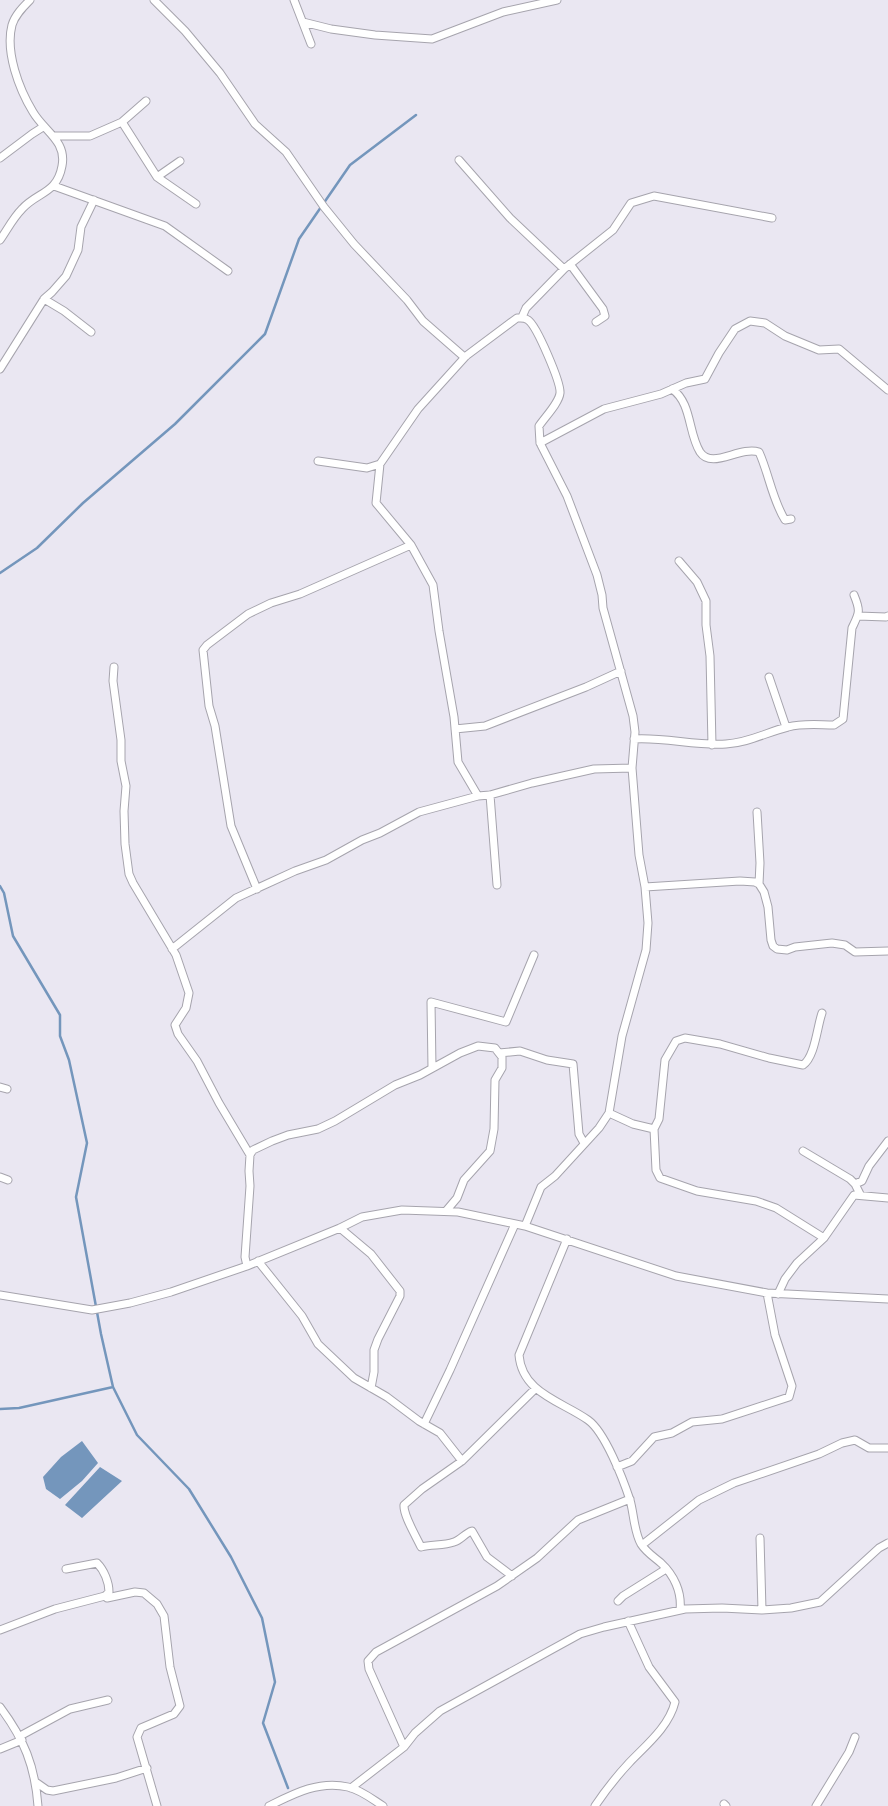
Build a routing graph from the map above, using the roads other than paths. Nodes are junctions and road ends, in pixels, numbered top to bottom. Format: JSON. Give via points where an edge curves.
{"nodes":[{"id":1,"x":30,"y":0,"type":"edge"},
{"id":2,"x":154,"y":0,"type":"edge"},
{"id":3,"x":294,"y":0,"type":"edge"},
{"id":4,"x":557,"y":0,"type":"edge"},
{"id":5,"x":303,"y":22,"type":"junction"},
{"id":6,"x":311,"y":44,"type":"dead end"},
{"id":7,"x":146,"y":101,"type":"dead end"},
{"id":8,"x":122,"y":122,"type":"junction"},
{"id":9,"x":43,"y":127,"type":"junction"},
{"id":10,"x":55,"y":136,"type":"junction"},
{"id":11,"x":0,"y":158,"type":"edge"},
{"id":12,"x":459,"y":160,"type":"dead end"},
{"id":13,"x":180,"y":161,"type":"dead end"},
{"id":14,"x":157,"y":178,"type":"junction"},
{"id":15,"x":54,"y":186,"type":"junction"},
{"id":16,"x":94,"y":200,"type":"junction"},
{"id":17,"x":196,"y":204,"type":"dead end"},
{"id":18,"x":772,"y":218,"type":"dead end"},
{"id":19,"x":0,"y":240,"type":"edge"},
{"id":20,"x":567,"y":266,"type":"junction"},
{"id":21,"x":228,"y":271,"type":"dead end"},
{"id":22,"x":44,"y":299,"type":"junction"},
{"id":23,"x":522,"y":317,"type":"junction"},
{"id":24,"x":596,"y":322,"type":"dead end"},
{"id":25,"x":91,"y":332,"type":"dead end"},
{"id":26,"x":466,"y":356,"type":"junction"},
{"id":27,"x":0,"y":369,"type":"edge"},
{"id":28,"x":672,"y":389,"type":"junction"},
{"id":29,"x":888,"y":390,"type":"edge"},
{"id":30,"x":540,"y":442,"type":"junction"},
{"id":31,"x":318,"y":461,"type":"dead end"},
{"id":32,"x":380,"y":464,"type":"junction"},
{"id":33,"x":791,"y":519,"type":"dead end"},
{"id":34,"x":410,"y":545,"type":"junction"},
{"id":35,"x":679,"y":561,"type":"dead end"},
{"id":36,"x":854,"y":595,"type":"dead end"},
{"id":37,"x":858,"y":616,"type":"junction"},
{"id":38,"x":888,"y":616,"type":"edge"},
{"id":39,"x":114,"y":667,"type":"dead end"},
{"id":40,"x":621,"y":671,"type":"junction"},
{"id":41,"x":770,"y":677,"type":"dead end"},
{"id":42,"x":786,"y":727,"type":"junction"},
{"id":43,"x":455,"y":728,"type":"junction"},
{"id":44,"x":634,"y":739,"type":"junction"},
{"id":45,"x":712,"y":745,"type":"junction"},
{"id":46,"x":632,"y":768,"type":"junction"},
{"id":47,"x":490,"y":795,"type":"junction"},
{"id":48,"x":478,"y":796,"type":"junction"},
{"id":49,"x":757,"y":812,"type":"dead end"},
{"id":50,"x":759,"y":884,"type":"junction"},
{"id":51,"x":497,"y":885,"type":"dead end"},
{"id":52,"x":646,"y":887,"type":"junction"},
{"id":53,"x":257,"y":889,"type":"junction"},
{"id":54,"x":172,"y":949,"type":"junction"},
{"id":55,"x":888,"y":951,"type":"edge"},
{"id":56,"x":534,"y":955,"type":"dead end"},
{"id":57,"x":822,"y":1013,"type":"dead end"},
{"id":58,"x":499,"y":1053,"type":"junction"},
{"id":59,"x":432,"y":1068,"type":"junction"},
{"id":60,"x":609,"y":1113,"type":"junction"},
{"id":61,"x":654,"y":1129,"type":"junction"},
{"id":62,"x":888,"y":1141,"type":"edge"},
{"id":63,"x":584,"y":1144,"type":"junction"},
{"id":64,"x":803,"y":1151,"type":"dead end"},
{"id":65,"x":250,"y":1155,"type":"junction"},
{"id":66,"x":0,"y":1177,"type":"edge"},
{"id":67,"x":8,"y":1180,"type":"dead end"},
{"id":68,"x":855,"y":1184,"type":"junction"},
{"id":69,"x":860,"y":1194,"type":"junction"},
{"id":70,"x":888,"y":1198,"type":"edge"},
{"id":71,"x":446,"y":1211,"type":"junction"},
{"id":72,"x":515,"y":1224,"type":"junction"},
{"id":73,"x":525,"y":1226,"type":"junction"},
{"id":74,"x":340,"y":1228,"type":"junction"},
{"id":75,"x":824,"y":1238,"type":"junction"},
{"id":76,"x":567,"y":1239,"type":"junction"},
{"id":77,"x":258,"y":1261,"type":"junction"},
{"id":78,"x":247,"y":1266,"type":"junction"},
{"id":79,"x":767,"y":1293,"type":"junction"},
{"id":80,"x":778,"y":1294,"type":"junction"},
{"id":81,"x":0,"y":1295,"type":"edge"},
{"id":82,"x":888,"y":1299,"type":"edge"},
{"id":83,"x":372,"y":1388,"type":"junction"},
{"id":84,"x":536,"y":1389,"type":"junction"},
{"id":85,"x":424,"y":1424,"type":"junction"},
{"id":86,"x":888,"y":1448,"type":"edge"},
{"id":87,"x":462,"y":1461,"type":"junction"},
{"id":88,"x":617,"y":1467,"type":"junction"},
{"id":89,"x":630,"y":1499,"type":"junction"},
{"id":90,"x":760,"y":1538,"type":"dead end"},
{"id":91,"x":888,"y":1544,"type":"edge"},
{"id":92,"x":642,"y":1545,"type":"junction"},
{"id":93,"x":66,"y":1569,"type":"dead end"},
{"id":94,"x":666,"y":1569,"type":"junction"},
{"id":95,"x":512,"y":1576,"type":"junction"},
{"id":96,"x":105,"y":1596,"type":"junction"},
{"id":97,"x":618,"y":1601,"type":"dead end"},
{"id":98,"x":680,"y":1610,"type":"junction"},
{"id":99,"x":762,"y":1610,"type":"junction"},
{"id":100,"x":628,"y":1621,"type":"junction"},
{"id":101,"x":0,"y":1630,"type":"edge"},
{"id":102,"x":108,"y":1700,"type":"dead end"},
{"id":103,"x":0,"y":1708,"type":"edge"},
{"id":104,"x":854,"y":1737,"type":"dead end"},
{"id":105,"x":21,"y":1738,"type":"junction"},
{"id":106,"x":404,"y":1747,"type":"junction"},
{"id":107,"x":0,"y":1749,"type":"edge"},
{"id":108,"x":147,"y":1768,"type":"junction"},
{"id":109,"x":36,"y":1783,"type":"junction"},
{"id":110,"x":351,"y":1788,"type":"junction"},
{"id":111,"x":818,"y":1805,"type":"edge"},
{"id":112,"x":38,"y":1806,"type":"edge"},
{"id":113,"x":157,"y":1806,"type":"edge"},
{"id":114,"x":268,"y":1806,"type":"edge"},
{"id":115,"x":383,"y":1806,"type":"edge"},
{"id":116,"x":595,"y":1806,"type":"edge"}],
"edges":[{"from":1,"to":9,"type":"street","via":[[12,26],[12,52],[20,84]]},
{"from":2,"to":26,"type":"street","via":[[220,72],[255,124],[286,152],[354,244],[424,321],[462,356]]},
{"from":3,"to":5,"type":"street"},
{"from":4,"to":5,"type":"street","via":[[503,12],[432,39],[375,36]]},
{"from":5,"to":6,"type":"street"},
{"from":7,"to":8,"type":"street"},
{"from":8,"to":10,"type":"street","via":[[90,136]]},
{"from":8,"to":14,"type":"street"},
{"from":9,"to":10,"type":"street"},
{"from":9,"to":11,"type":"street"},
{"from":10,"to":15,"type":"street","via":[[63,165]]},
{"from":12,"to":20,"type":"street","via":[[510,218]]},
{"from":13,"to":14,"type":"street"},
{"from":14,"to":17,"type":"street"},
{"from":15,"to":16,"type":"street"},
{"from":15,"to":19,"type":"street","via":[[23,207]]},
{"from":16,"to":21,"type":"street","via":[[165,226]]},
{"from":16,"to":22,"type":"street","via":[[81,227],[78,250],[66,276]]},
{"from":18,"to":20,"type":"street","via":[[654,196],[631,203],[613,230]]},
{"from":20,"to":23,"type":"street","via":[[526,308]]},
{"from":20,"to":24,"type":"street","via":[[603,309],[605,316]]},
{"from":22,"to":25,"type":"street"},
{"from":22,"to":27,"type":"street"},
{"from":23,"to":26,"type":"street"},
{"from":23,"to":30,"type":"street","via":[[529,320],[536,330],[558,379],[560,391],[559,399],[539,426]]},
{"from":26,"to":32,"type":"street","via":[[418,409]]},
{"from":28,"to":29,"type":"street","via":[[705,379],[735,329],[750,321],[765,323],[785,336],[819,350],[838,348]]},
{"from":28,"to":30,"type":"street","via":[[604,409]]},
{"from":28,"to":33,"type":"street","via":[[684,401],[702,454],[708,460],[714,460],[740,452],[759,452],[779,510],[785,520]]},
{"from":30,"to":40,"type":"street","via":[[567,496],[597,575]]},
{"from":31,"to":32,"type":"street","via":[[366,468]]},
{"from":32,"to":34,"type":"street","via":[[376,503]]},
{"from":34,"to":43,"type":"street","via":[[433,585]]},
{"from":34,"to":53,"type":"street","via":[[248,614],[203,650],[209,706],[232,826]]},
{"from":35,"to":45,"type":"street","via":[[697,582],[706,601]]},
{"from":36,"to":37,"type":"street"},
{"from":37,"to":38,"type":"street"},
{"from":37,"to":42,"type":"street","via":[[852,628],[843,719],[834,726]]},
{"from":39,"to":54,"type":"street","via":[[126,786],[125,844],[130,874]]},
{"from":40,"to":43,"type":"street","via":[[485,726]]},
{"from":40,"to":44,"type":"street","via":[[634,716]]},
{"from":41,"to":42,"type":"street"},
{"from":42,"to":45,"type":"street","via":[[744,741]]},
{"from":43,"to":48,"type":"street","via":[[458,762]]},
{"from":44,"to":45,"type":"street"},
{"from":44,"to":46,"type":"street"},
{"from":46,"to":47,"type":"street","via":[[594,769]]},
{"from":46,"to":52,"type":"street"},
{"from":47,"to":48,"type":"street"},
{"from":47,"to":51,"type":"street"},
{"from":48,"to":53,"type":"street","via":[[420,812],[326,860]]},
{"from":49,"to":50,"type":"street"},
{"from":50,"to":52,"type":"street","via":[[740,881]]},
{"from":50,"to":55,"type":"street","via":[[768,907],[771,940],[777,949],[832,943],[845,945],[855,952]]},
{"from":52,"to":60,"type":"street","via":[[646,950],[622,1036]]},
{"from":53,"to":54,"type":"street","via":[[236,898]]},
{"from":54,"to":65,"type":"street","via":[[189,993],[186,1008],[175,1025],[178,1034],[198,1061]]},
{"from":56,"to":59,"type":"street","via":[[506,1022],[431,1002]]},
{"from":57,"to":61,"type":"street","via":[[813,1050],[803,1065],[720,1044],[684,1038],[676,1042],[665,1060],[659,1119]]},
{"from":58,"to":59,"type":"street","via":[[495,1048],[478,1046]]},
{"from":58,"to":63,"type":"street","via":[[520,1050],[547,1060],[573,1064],[579,1134]]},
{"from":58,"to":71,"type":"street","via":[[502,1068],[495,1080],[490,1151],[464,1180],[457,1198]]},
{"from":59,"to":65,"type":"street","via":[[395,1085],[318,1130],[288,1135],[253,1150]]},
{"from":60,"to":61,"type":"street"},
{"from":60,"to":63,"type":"street"},
{"from":61,"to":75,"type":"street","via":[[656,1170],[660,1178],[697,1191],[756,1200],[776,1208]]},
{"from":62,"to":68,"type":"street","via":[[862,1181]]},
{"from":63,"to":73,"type":"street","via":[[541,1187]]},
{"from":64,"to":68,"type":"street"},
{"from":65,"to":78,"type":"street"},
{"from":66,"to":67,"type":"street"},
{"from":68,"to":69,"type":"street"},
{"from":69,"to":70,"type":"street"},
{"from":69,"to":75,"type":"street","via":[[854,1195]]},
{"from":71,"to":72,"type":"street"},
{"from":71,"to":74,"type":"street","via":[[402,1210],[362,1217]]},
{"from":72,"to":73,"type":"street"},
{"from":72,"to":85,"type":"street"},
{"from":73,"to":76,"type":"street"},
{"from":74,"to":77,"type":"street"},
{"from":74,"to":83,"type":"street","via":[[371,1254],[400,1291],[374,1350]]},
{"from":75,"to":80,"type":"street","via":[[797,1263]]},
{"from":76,"to":79,"type":"street","via":[[676,1276]]},
{"from":76,"to":84,"type":"street","via":[[519,1355],[525,1376]]},
{"from":77,"to":78,"type":"street"},
{"from":77,"to":83,"type":"street","via":[[302,1316],[318,1344],[354,1378]]},
{"from":78,"to":81,"type":"street","via":[[171,1292],[102,1309]]},
{"from":79,"to":80,"type":"street"},
{"from":79,"to":88,"type":"street","via":[[775,1335],[792,1386],[789,1397],[722,1419],[692,1422],[672,1433],[654,1437],[632,1461]]},
{"from":80,"to":82,"type":"street"},
{"from":83,"to":85,"type":"street"},
{"from":84,"to":87,"type":"street"},
{"from":84,"to":88,"type":"street","via":[[594,1425]]},
{"from":85,"to":87,"type":"street","via":[[440,1434]]},
{"from":86,"to":92,"type":"street","via":[[869,1448],[855,1440],[734,1483],[699,1500]]},
{"from":87,"to":95,"type":"street","via":[[422,1489],[404,1505],[403,1512],[421,1548],[456,1542],[472,1531],[487,1557]]},
{"from":88,"to":89,"type":"street"},
{"from":89,"to":92,"type":"street"},
{"from":89,"to":95,"type":"street","via":[[578,1520]]},
{"from":90,"to":99,"type":"street"},
{"from":91,"to":99,"type":"street","via":[[879,1548],[820,1602]]},
{"from":92,"to":94,"type":"street"},
{"from":93,"to":96,"type":"street","via":[[97,1563],[109,1585]]},
{"from":94,"to":97,"type":"street"},
{"from":94,"to":98,"type":"street","via":[[678,1589]]},
{"from":95,"to":106,"type":"street","via":[[376,1652],[368,1660],[369,1669]]},
{"from":96,"to":101,"type":"street","via":[[55,1608]]},
{"from":96,"to":108,"type":"street","via":[[144,1593],[157,1604],[164,1616],[170,1667],[180,1706],[174,1714],[138,1732],[138,1744]]},
{"from":98,"to":99,"type":"street"},
{"from":98,"to":100,"type":"street"},
{"from":100,"to":106,"type":"street","via":[[580,1634],[452,1704],[415,1733]]},
{"from":100,"to":116,"type":"street","via":[[649,1667],[675,1702],[673,1711],[659,1731]]},
{"from":102,"to":105,"type":"street","via":[[70,1709]]},
{"from":103,"to":105,"type":"street"},
{"from":104,"to":111,"type":"street"},
{"from":105,"to":107,"type":"street"},
{"from":105,"to":109,"type":"street"},
{"from":106,"to":110,"type":"street"},
{"from":108,"to":109,"type":"street","via":[[53,1791]]},
{"from":108,"to":113,"type":"street"},
{"from":109,"to":112,"type":"street"},
{"from":110,"to":114,"type":"street","via":[[309,1787]]},
{"from":110,"to":115,"type":"street"}]}
